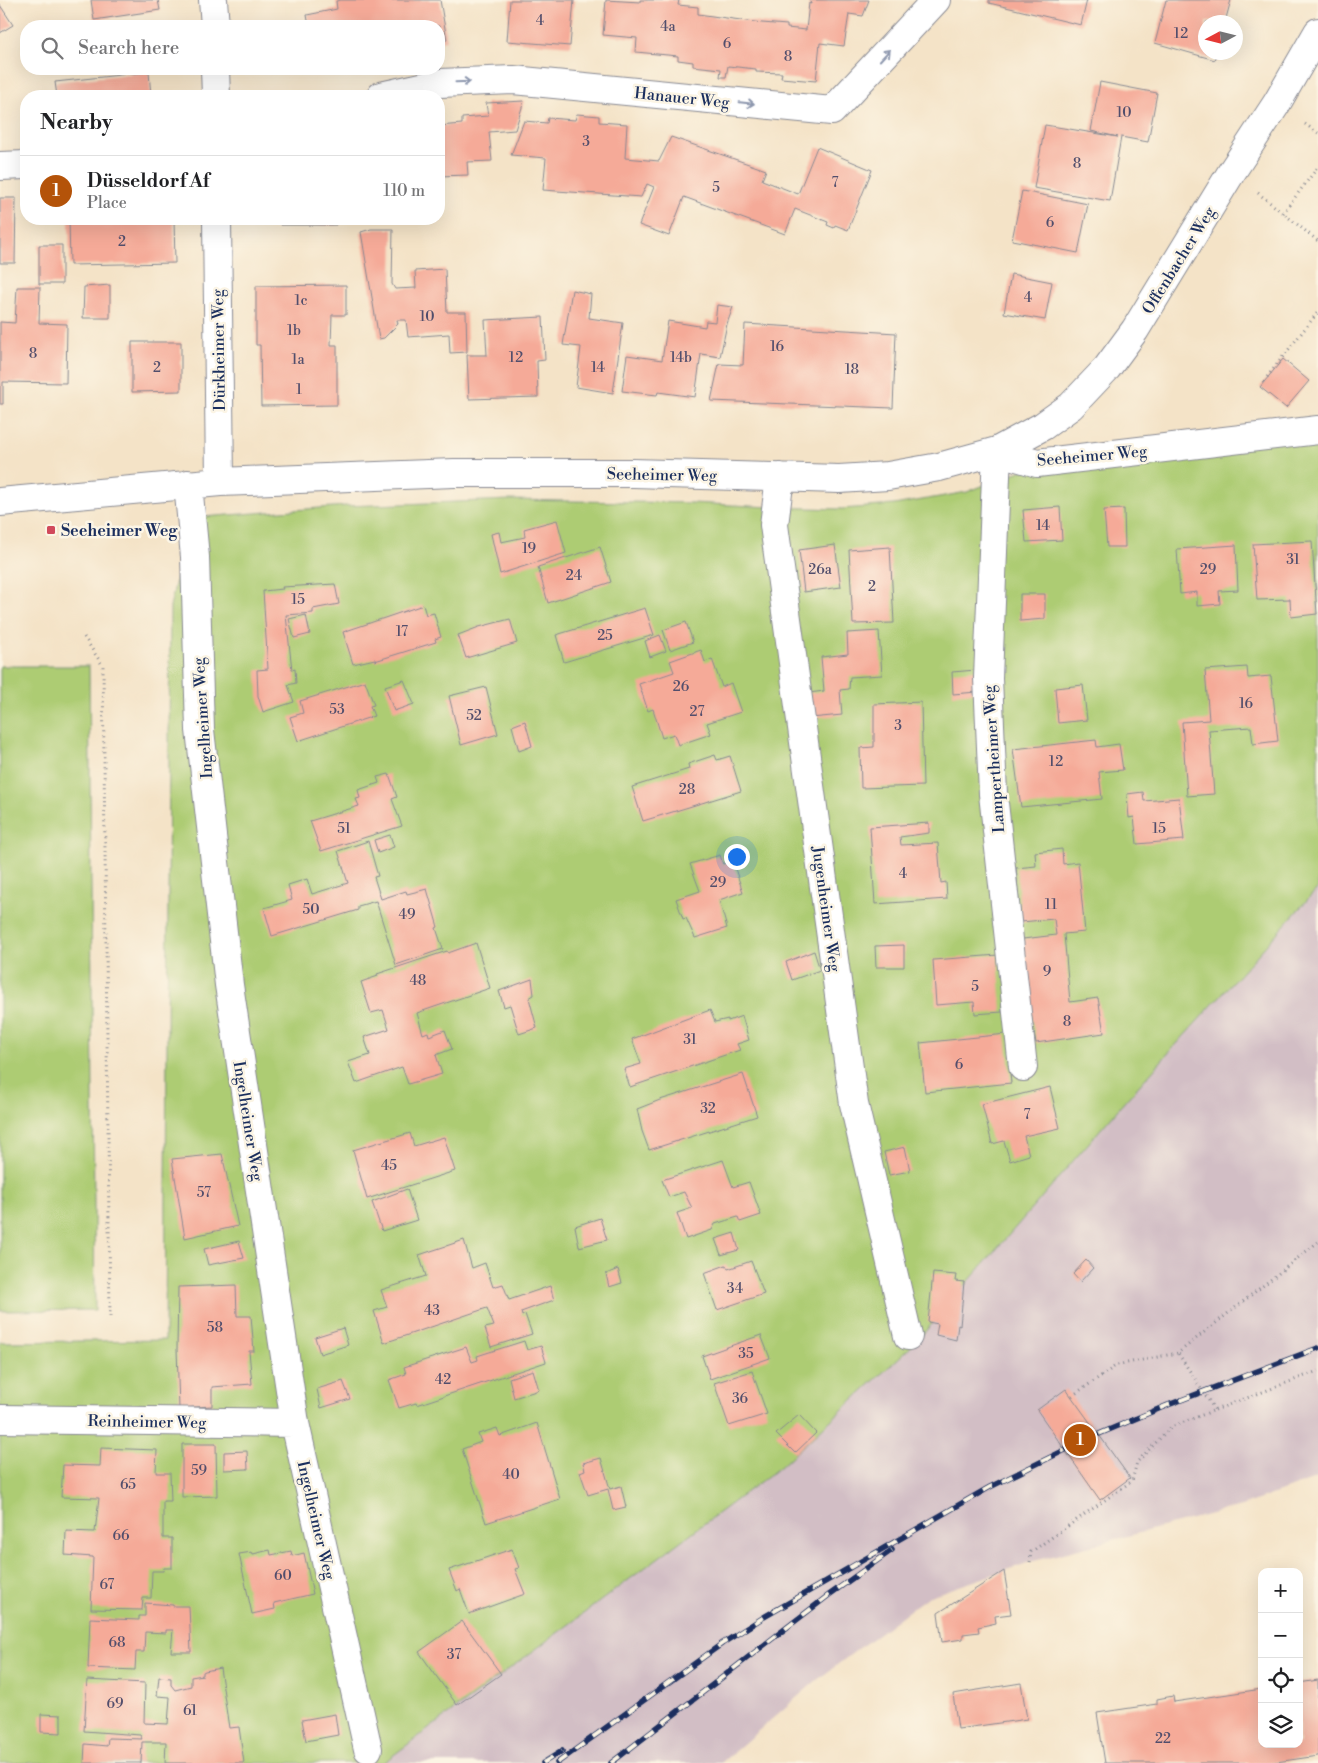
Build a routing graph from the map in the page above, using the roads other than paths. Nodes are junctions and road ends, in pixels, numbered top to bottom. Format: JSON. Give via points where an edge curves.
{"nodes":[{"id":1,"x":213,"y":0,"type":"edge"},
{"id":2,"x":936,"y":0,"type":"edge"},
{"id":3,"x":215,"y":20,"type":"edge"},
{"id":4,"x":1318,"y":32,"type":"edge"},
{"id":5,"x":215,"y":75,"type":"edge"},
{"id":6,"x":216,"y":90,"type":"edge"},
{"id":7,"x":408,"y":90,"type":"edge"},
{"id":8,"x":20,"y":165,"type":"edge"},
{"id":9,"x":0,"y":166,"type":"edge"},
{"id":10,"x":217,"y":225,"type":"edge"},
{"id":11,"x":1318,"y":430,"type":"edge"},
{"id":12,"x":997,"y":450,"type":"junction"},
{"id":13,"x":780,"y":477,"type":"junction"},
{"id":14,"x":220,"y":482,"type":"junction"},
{"id":15,"x":188,"y":484,"type":"junction"},
{"id":16,"x":0,"y":502,"type":"edge"},
{"id":17,"x":1023,"y":1067,"type":"dead end"},
{"id":18,"x":908,"y":1336,"type":"dead end"},
{"id":19,"x":0,"y":1419,"type":"edge"},
{"id":20,"x":295,"y":1423,"type":"junction"},
{"id":21,"x":368,"y":1749,"type":"dead end"}],
"edges":[{"from":1,"to":3,"type":"street"},
{"from":7,"to":2,"type":"street","name":"Hanauer Weg","one_way":true,"via":[[440,83],[513,80],[832,111]]},
{"from":4,"to":12,"type":"street","name":"Offenbacher Weg","via":[[1135,330],[1107,368],[1071,406],[1043,426]]},
{"from":5,"to":6,"type":"street"},
{"from":8,"to":9,"type":"street"},
{"from":10,"to":14,"type":"street","name":"Dürkheimer Weg"},
{"from":11,"to":12,"type":"street","name":"Seeheimer Weg","via":[[1037,464]]},
{"from":12,"to":13,"type":"street","name":"Seeheimer Weg","via":[[939,467],[888,476],[838,479]]},
{"from":12,"to":17,"type":"street","name":"Lampertheimer Weg","via":[[988,678],[993,794]]},
{"from":13,"to":14,"type":"street","name":"Seeheimer Weg","via":[[632,473],[454,474]]},
{"from":13,"to":18,"type":"street","name":"Jugenheimer Weg","via":[[774,524],[854,1104]]},
{"from":14,"to":15,"type":"street","name":"Seeheimer Weg"},
{"from":15,"to":16,"type":"street","name":"Seeheimer Weg"},
{"from":15,"to":20,"type":"street","name":"Ingelheimer Weg","via":[[195,557],[200,730],[228,985]]},
{"from":19,"to":20,"type":"street","name":"Reinheimer Weg"},
{"from":20,"to":21,"type":"street","name":"Ingelheimer Weg"}]}
